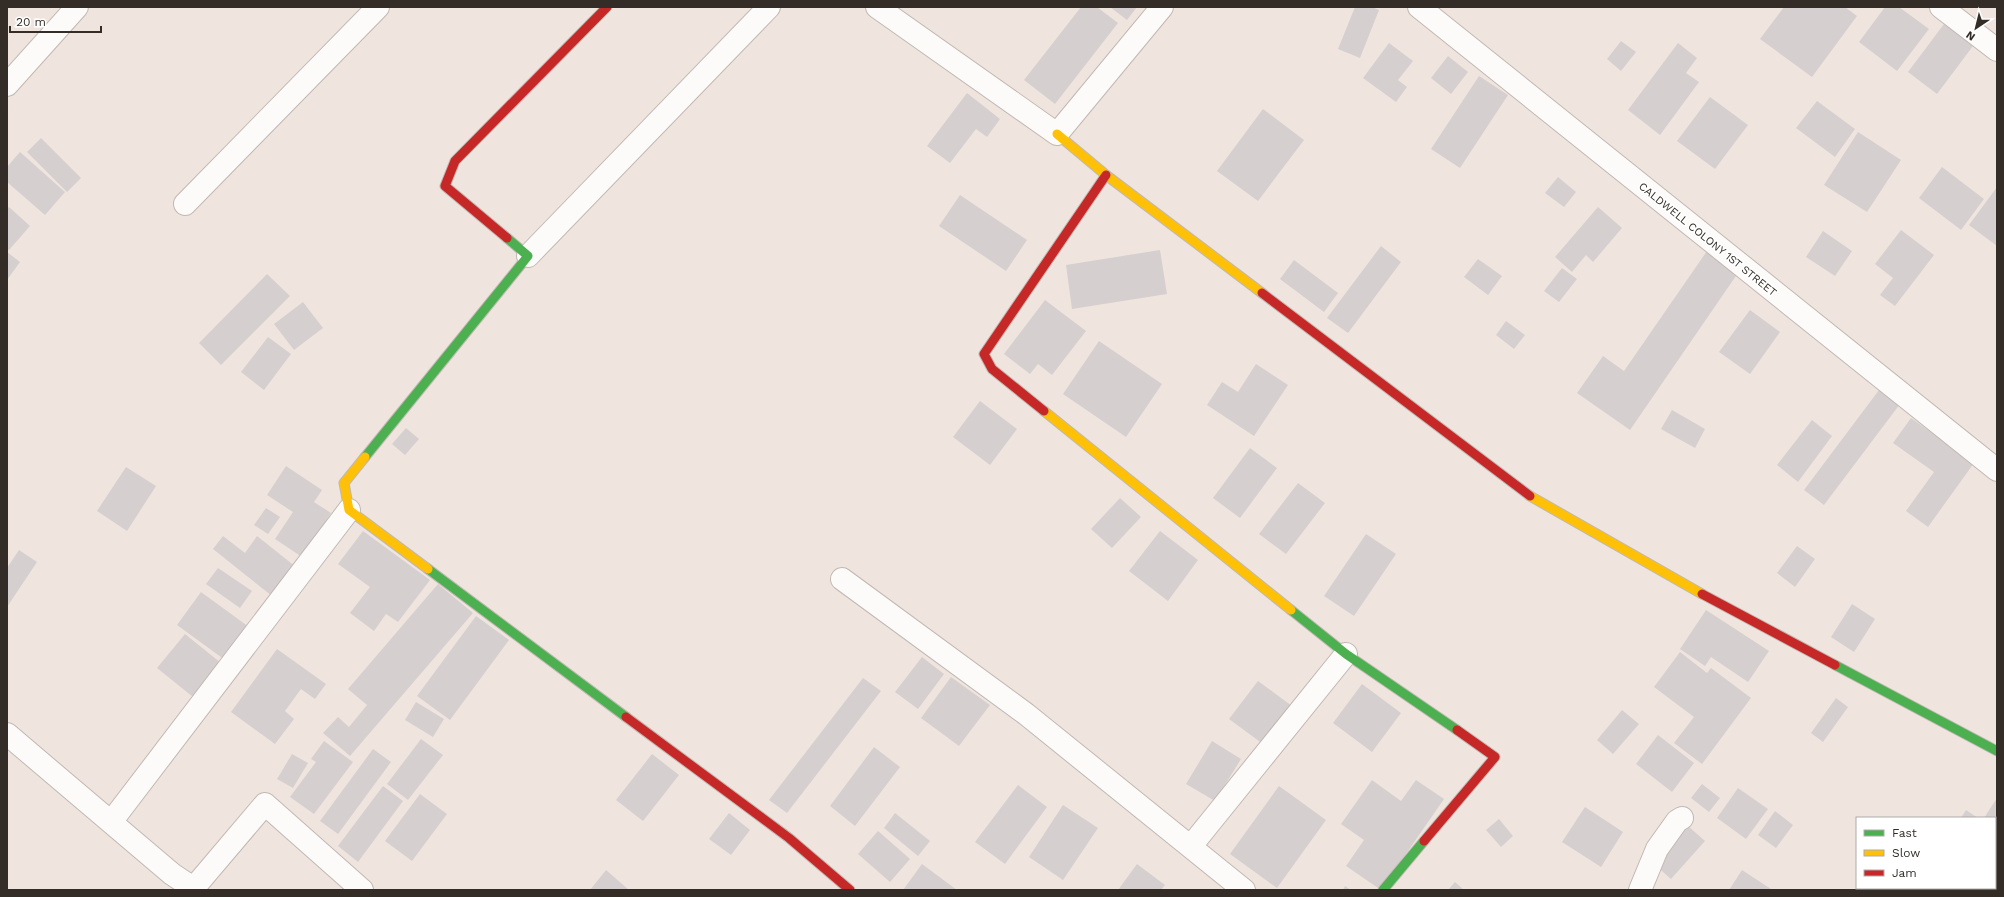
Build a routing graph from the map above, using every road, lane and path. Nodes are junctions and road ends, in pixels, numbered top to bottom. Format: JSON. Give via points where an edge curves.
{"nodes":[{"id":1,"x":77,"y":7,"type":"edge"},
{"id":2,"x":378,"y":7,"type":"edge"},
{"id":3,"x":607,"y":7,"type":"edge"},
{"id":4,"x":769,"y":7,"type":"edge"},
{"id":5,"x":877,"y":7,"type":"edge"},
{"id":6,"x":1162,"y":7,"type":"edge"},
{"id":7,"x":1419,"y":7,"type":"edge"},
{"id":8,"x":1941,"y":7,"type":"edge"},
{"id":9,"x":1997,"y":50,"type":"edge"},
{"id":10,"x":7,"y":85,"type":"edge"},
{"id":11,"x":1057,"y":134,"type":"junction"},
{"id":12,"x":1106,"y":175,"type":"junction"},
{"id":13,"x":185,"y":204,"type":"dead end"},
{"id":14,"x":528,"y":256,"type":"junction"},
{"id":15,"x":1997,"y":470,"type":"edge"},
{"id":16,"x":350,"y":510,"type":"junction"},
{"id":17,"x":842,"y":579,"type":"dead end"},
{"id":18,"x":1346,"y":654,"type":"junction"},
{"id":19,"x":7,"y":734,"type":"edge"},
{"id":20,"x":1997,"y":751,"type":"edge"},
{"id":21,"x":1682,"y":818,"type":"dead end"},
{"id":22,"x":111,"y":822,"type":"junction"},
{"id":23,"x":1191,"y":846,"type":"junction"},
{"id":24,"x":193,"y":889,"type":"edge"},
{"id":25,"x":362,"y":890,"type":"edge"},
{"id":26,"x":850,"y":890,"type":"edge"},
{"id":27,"x":1244,"y":890,"type":"edge"},
{"id":28,"x":1383,"y":890,"type":"edge"},
{"id":29,"x":1640,"y":890,"type":"edge"}],
"edges":[{"from":1,"to":10,"type":"street"},
{"from":2,"to":13,"type":"street"},
{"from":3,"to":14,"type":"street","via":[[456,161],[445,186]]},
{"from":4,"to":14,"type":"street"},
{"from":5,"to":11,"type":"street"},
{"from":6,"to":11,"type":"street"},
{"from":7,"to":15,"type":"street","name":"CALDWELL COLONY 1ST STREET"},
{"from":8,"to":9,"type":"street"},
{"from":11,"to":12,"type":"street"},
{"from":12,"to":18,"type":"street","via":[[984,354],[992,369]]},
{"from":12,"to":20,"type":"street","via":[[1530,496],[1697,591]]},
{"from":14,"to":16,"type":"street","via":[[344,483]]},
{"from":16,"to":22,"type":"street"},
{"from":16,"to":26,"type":"street","via":[[789,838]]},
{"from":17,"to":23,"type":"street","via":[[1026,714]]},
{"from":18,"to":23,"type":"street"},
{"from":18,"to":28,"type":"street","via":[[1495,757]]},
{"from":19,"to":22,"type":"street"},
{"from":21,"to":29,"type":"street","via":[[1677,821],[1657,849]]},
{"from":22,"to":24,"type":"street"},
{"from":23,"to":27,"type":"street"},
{"from":24,"to":25,"type":"street","via":[[265,804]]}]}
